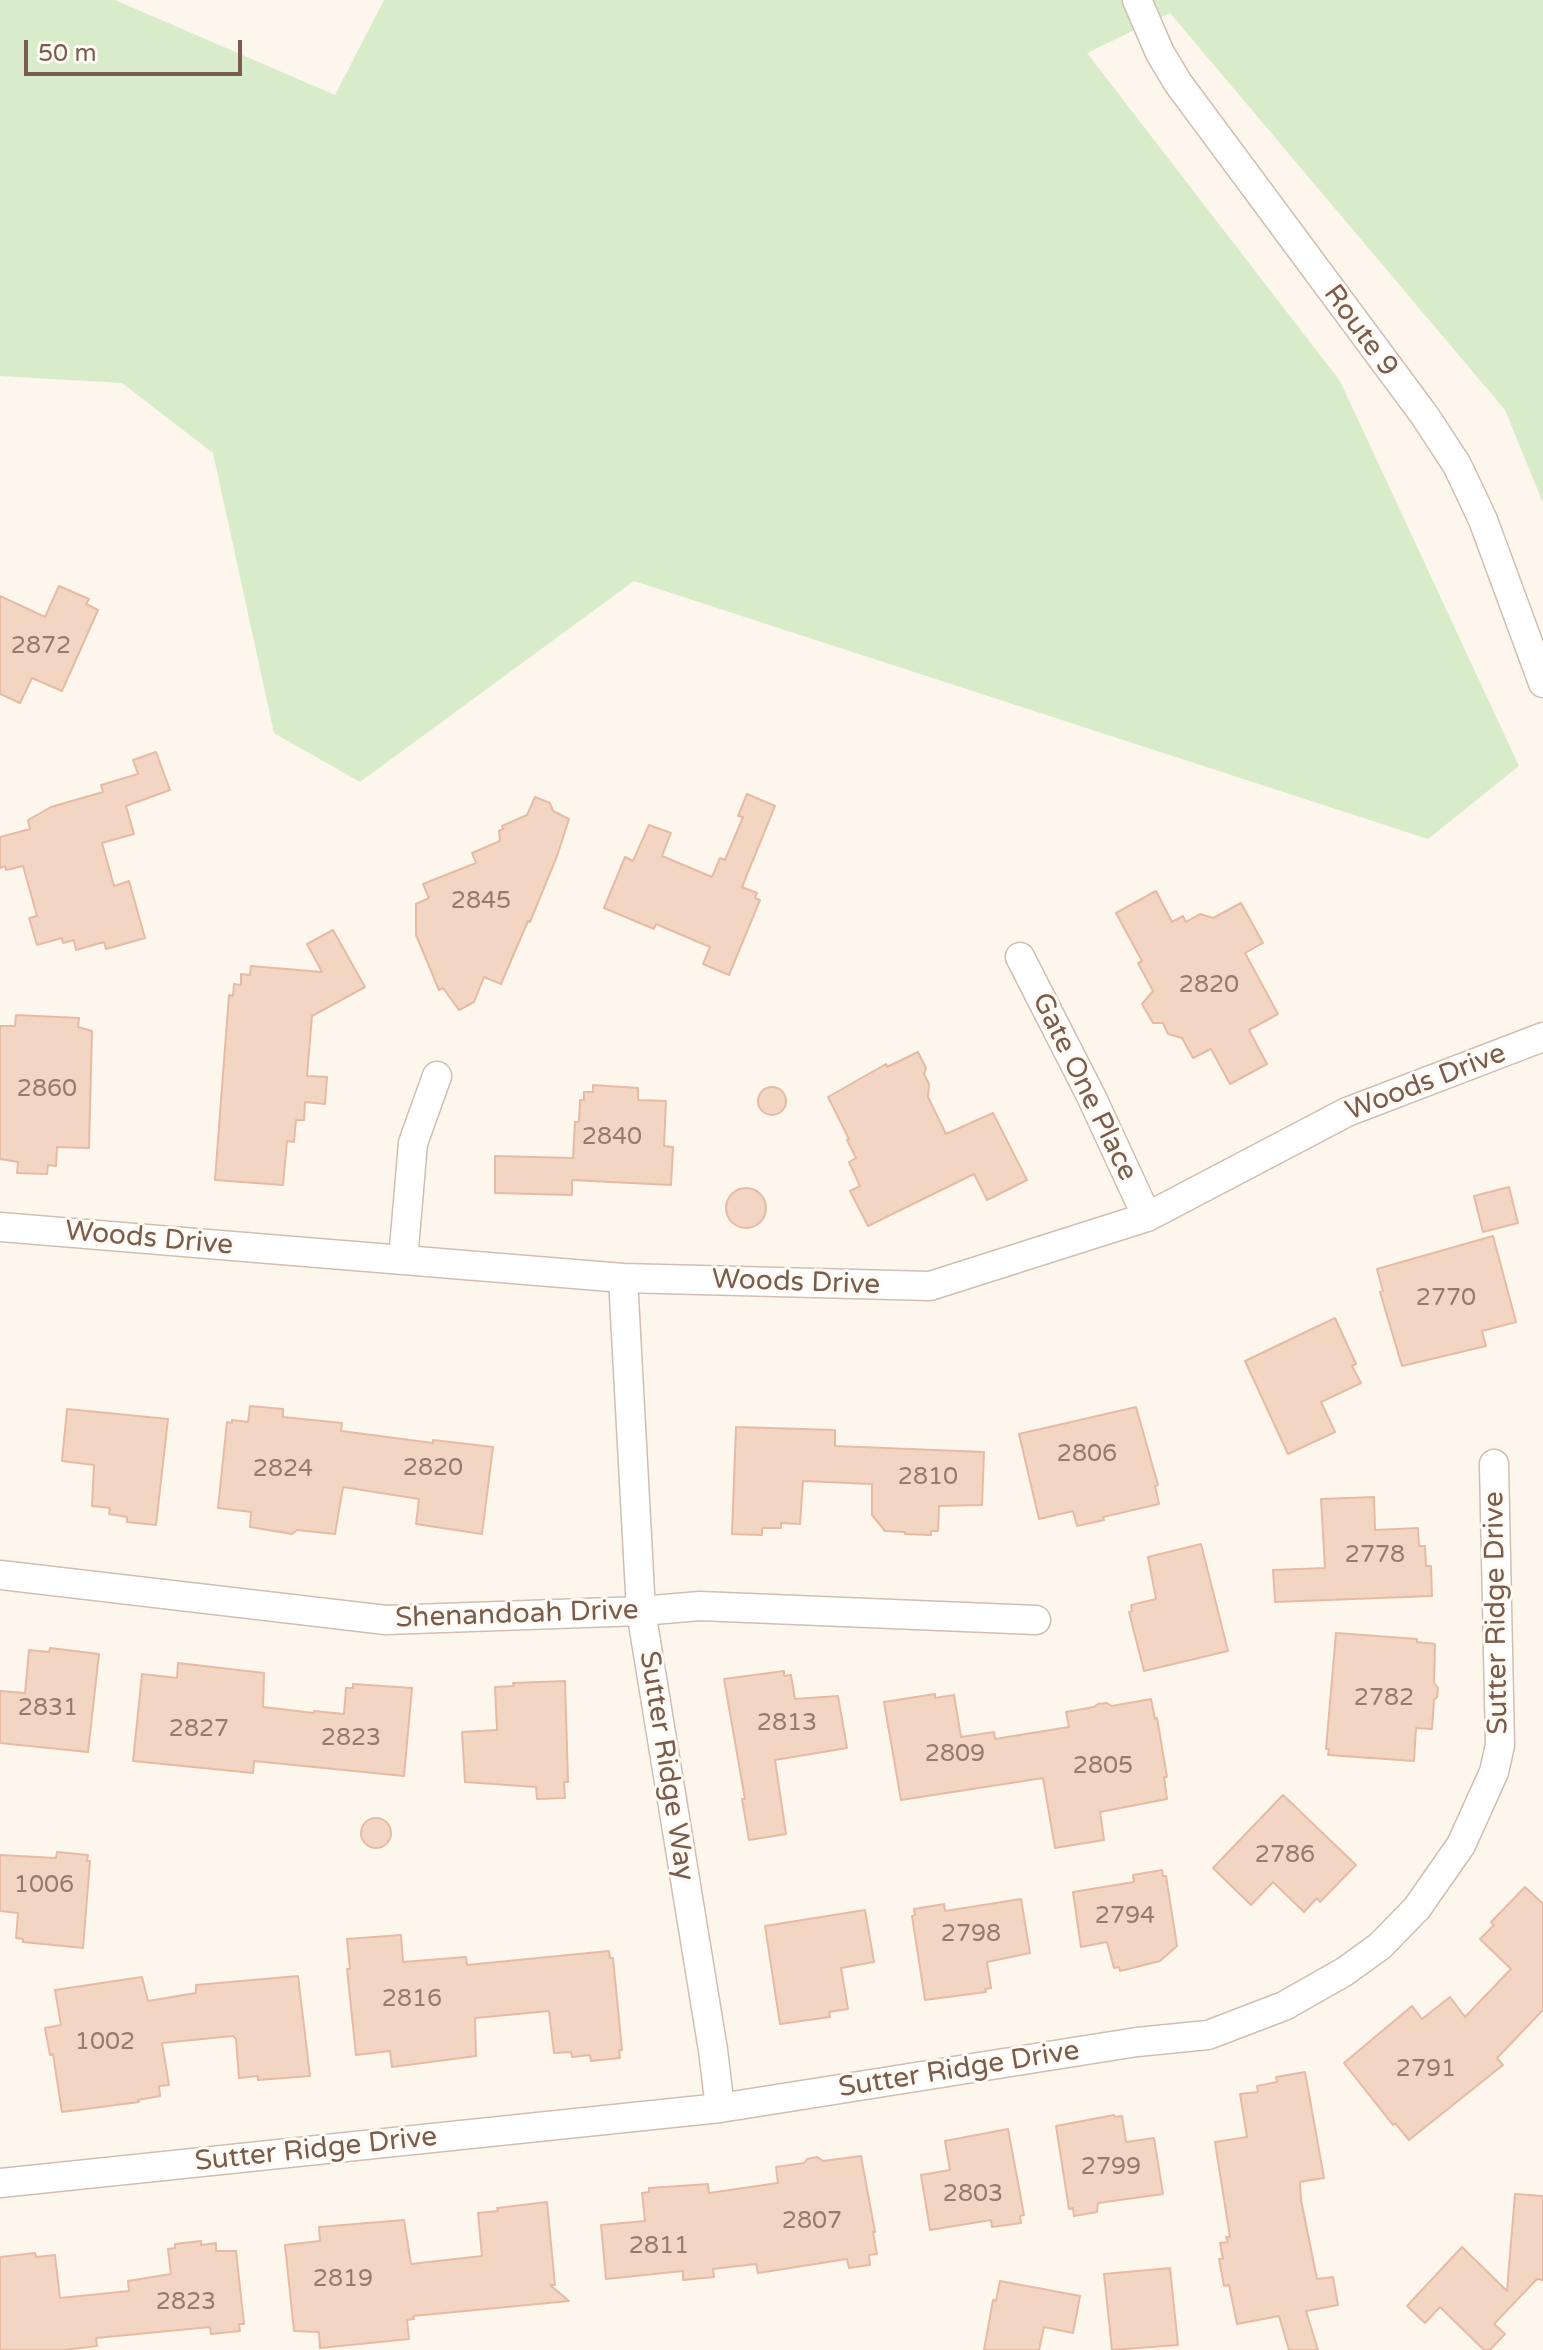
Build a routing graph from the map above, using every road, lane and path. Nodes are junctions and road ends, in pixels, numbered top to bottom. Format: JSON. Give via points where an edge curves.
{"nodes":[{"id":1,"x":1137,"y":0,"type":"edge"},
{"id":2,"x":1543,"y":683,"type":"edge"},
{"id":3,"x":1020,"y":957,"type":"dead end"},
{"id":4,"x":1543,"y":1037,"type":"edge"},
{"id":5,"x":437,"y":1076,"type":"dead end"},
{"id":6,"x":1147,"y":1217,"type":"junction"},
{"id":7,"x":0,"y":1227,"type":"edge"},
{"id":8,"x":403,"y":1260,"type":"junction"},
{"id":9,"x":623,"y":1278,"type":"junction"},
{"id":10,"x":1494,"y":1464,"type":"dead end"},
{"id":11,"x":0,"y":1575,"type":"edge"},
{"id":12,"x":641,"y":1611,"type":"junction"},
{"id":13,"x":1036,"y":1620,"type":"dead end"},
{"id":14,"x":720,"y":2108,"type":"junction"},
{"id":15,"x":0,"y":2183,"type":"edge"}],
"edges":[{"from":1,"to":2,"type":"street","name":"Route 9","via":[[1178,83],[1457,465],[1483,520]]},
{"from":3,"to":6,"type":"street","name":"Gate One Place"},
{"from":4,"to":6,"type":"street","name":"Woods Drive","via":[[1347,1112]]},
{"from":5,"to":8,"type":"street","via":[[413,1143]]},
{"from":6,"to":9,"type":"street","name":"Woods Drive","via":[[930,1286]]},
{"from":7,"to":8,"type":"street","name":"Woods Drive"},
{"from":8,"to":9,"type":"street","name":"Woods Drive"},
{"from":9,"to":12,"type":"street","name":"Sutter Ridge Way"},
{"from":10,"to":14,"type":"street","name":"Sutter Ridge Drive","via":[[1500,1745],[1494,1772],[1461,1845],[1417,1908],[1380,1946],[1315,1991],[1208,2035]]},
{"from":11,"to":12,"type":"street","name":"Shenandoah Drive","via":[[386,1620]]},
{"from":12,"to":13,"type":"street","name":"Shenandoah Drive","via":[[700,1606]]},
{"from":12,"to":14,"type":"street","name":"Sutter Ridge Way"},
{"from":14,"to":15,"type":"street","name":"Sutter Ridge Drive"}]}
